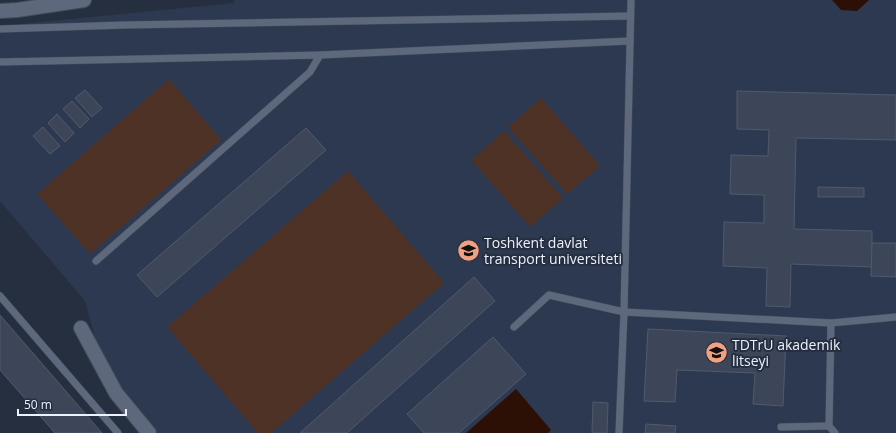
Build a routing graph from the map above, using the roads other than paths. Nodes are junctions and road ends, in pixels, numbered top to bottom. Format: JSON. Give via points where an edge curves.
{"nodes":[{"id":1,"x":84,"y":0,"type":"edge"},
{"id":2,"x":631,"y":0,"type":"edge"},
{"id":3,"x":17,"y":5,"type":"edge"},
{"id":4,"x":0,"y":11,"type":"edge"},
{"id":5,"x":630,"y":16,"type":"junction"},
{"id":6,"x":0,"y":29,"type":"edge"},
{"id":7,"x":630,"y":41,"type":"junction"},
{"id":8,"x":320,"y":55,"type":"junction"},
{"id":9,"x":0,"y":62,"type":"edge"},
{"id":10,"x":96,"y":261,"type":"dead end"},
{"id":11,"x":0,"y":296,"type":"edge"},
{"id":12,"x":624,"y":312,"type":"junction"},
{"id":13,"x":896,"y":317,"type":"edge"},
{"id":14,"x":832,"y":322,"type":"junction"},
{"id":15,"x":514,"y":326,"type":"dead end"},
{"id":16,"x":81,"y":328,"type":"dead end"},
{"id":17,"x":830,"y":426,"type":"junction"},
{"id":18,"x":781,"y":427,"type":"dead end"},
{"id":19,"x":118,"y":433,"type":"edge"},
{"id":20,"x":149,"y":433,"type":"edge"},
{"id":21,"x":619,"y":433,"type":"edge"},
{"id":22,"x":834,"y":433,"type":"edge"}],
"edges":[{"from":1,"to":3,"type":"street"},
{"from":2,"to":5,"type":"lane"},
{"from":3,"to":4,"type":"street"},
{"from":5,"to":6,"type":"lane"},
{"from":5,"to":7,"type":"lane"},
{"from":7,"to":8,"type":"lane"},
{"from":7,"to":12,"type":"lane"},
{"from":8,"to":9,"type":"lane"},
{"from":8,"to":10,"type":"lane","via":[[310,72]]},
{"from":11,"to":19,"type":"lane"},
{"from":12,"to":14,"type":"lane"},
{"from":12,"to":15,"type":"lane","via":[[549,295]]},
{"from":12,"to":21,"type":"lane"},
{"from":13,"to":14,"type":"lane"},
{"from":14,"to":17,"type":"lane"},
{"from":16,"to":20,"type":"street","via":[[116,393]]},
{"from":17,"to":18,"type":"lane"},
{"from":17,"to":22,"type":"lane"}]}
